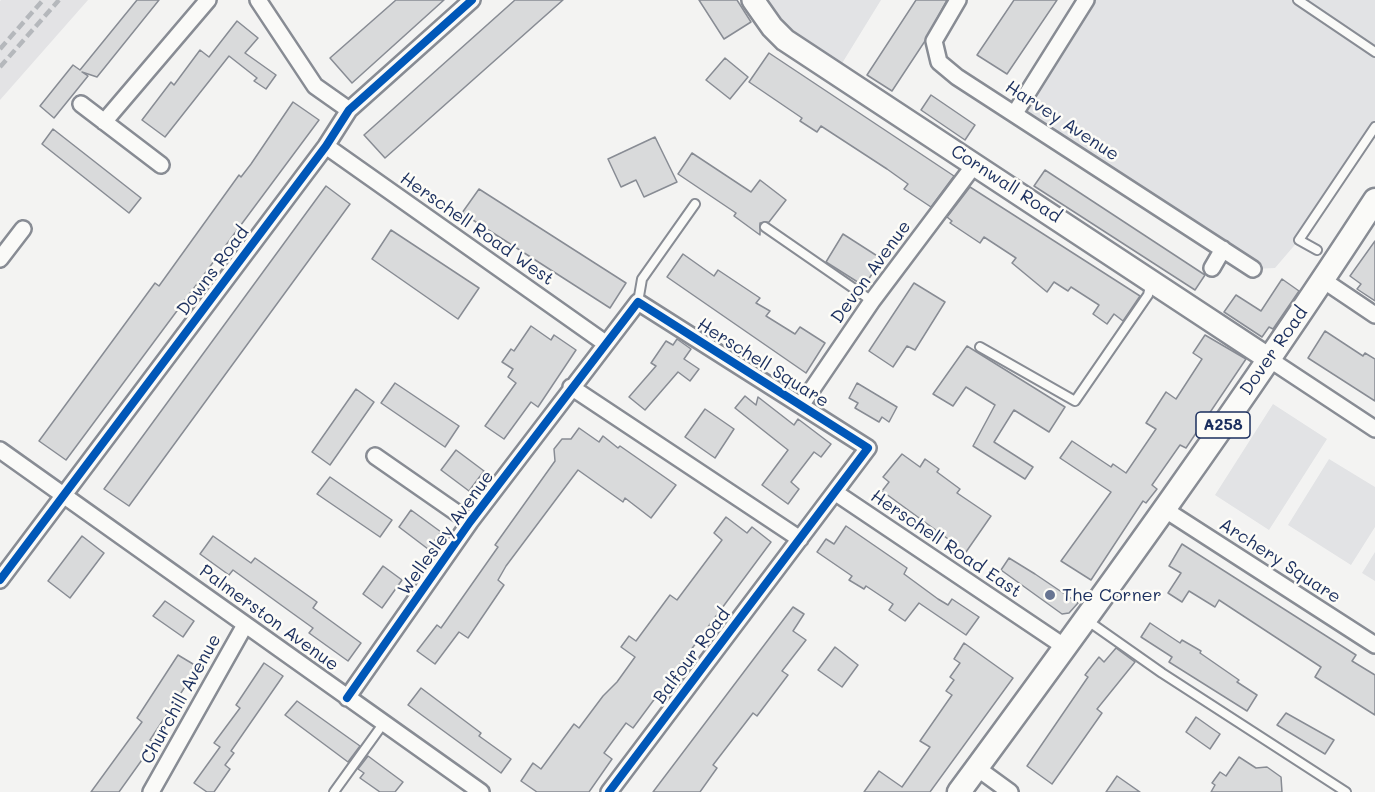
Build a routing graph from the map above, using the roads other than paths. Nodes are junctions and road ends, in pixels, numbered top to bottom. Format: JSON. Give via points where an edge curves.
{"nodes":[{"id":1,"x":208,"y":0,"type":"edge"},
{"id":2,"x":258,"y":0,"type":"edge"},
{"id":3,"x":472,"y":0,"type":"edge"},
{"id":4,"x":753,"y":0,"type":"edge"},
{"id":5,"x":958,"y":0,"type":"edge"},
{"id":6,"x":1086,"y":0,"type":"edge"},
{"id":7,"x":1298,"y":0,"type":"edge"},
{"id":8,"x":1375,"y":52,"type":"edge"},
{"id":9,"x":81,"y":104,"type":"dead end"},
{"id":10,"x":349,"y":110,"type":"junction"},
{"id":11,"x":1015,"y":112,"type":"junction"},
{"id":12,"x":104,"y":122,"type":"junction"},
{"id":13,"x":1375,"y":127,"type":"edge"},
{"id":14,"x":326,"y":146,"type":"junction"},
{"id":15,"x":975,"y":164,"type":"junction"},
{"id":16,"x":161,"y":165,"type":"dead end"},
{"id":17,"x":1375,"y":200,"type":"edge"},
{"id":18,"x":695,"y":204,"type":"dead end"},
{"id":19,"x":765,"y":227,"type":"dead end"},
{"id":20,"x":23,"y":229,"type":"dead end"},
{"id":21,"x":1223,"y":249,"type":"junction"},
{"id":22,"x":1317,"y":250,"type":"dead end"},
{"id":23,"x":0,"y":259,"type":"edge"},
{"id":24,"x":1212,"y":268,"type":"dead end"},
{"id":25,"x":1253,"y":269,"type":"dead end"},
{"id":26,"x":1323,"y":280,"type":"junction"},
{"id":27,"x":1151,"y":281,"type":"junction"},
{"id":28,"x":872,"y":301,"type":"junction"},
{"id":29,"x":638,"y":302,"type":"junction"},
{"id":30,"x":1375,"y":315,"type":"edge"},
{"id":31,"x":605,"y":343,"type":"junction"},
{"id":32,"x":980,"y":347,"type":"dead end"},
{"id":33,"x":1269,"y":359,"type":"junction"},
{"id":34,"x":571,"y":387,"type":"junction"},
{"id":35,"x":802,"y":404,"type":"junction"},
{"id":36,"x":1375,"y":429,"type":"edge"},
{"id":37,"x":0,"y":450,"type":"edge"},
{"id":38,"x":375,"y":456,"type":"dead end"},
{"id":39,"x":836,"y":493,"type":"junction"},
{"id":40,"x":64,"y":494,"type":"junction"},
{"id":41,"x":1164,"y":509,"type":"junction"},
{"id":42,"x":471,"y":522,"type":"junction"},
{"id":43,"x":800,"y":539,"type":"junction"},
{"id":44,"x":0,"y":580,"type":"edge"},
{"id":45,"x":1087,"y":620,"type":"junction"},
{"id":46,"x":244,"y":625,"type":"junction"},
{"id":47,"x":1375,"y":645,"type":"edge"},
{"id":48,"x":1065,"y":647,"type":"junction"},
{"id":49,"x":347,"y":698,"type":"junction"},
{"id":50,"x":383,"y":724,"type":"junction"},
{"id":51,"x":977,"y":768,"type":"junction"},
{"id":52,"x":151,"y":792,"type":"edge"},
{"id":53,"x":334,"y":792,"type":"edge"},
{"id":54,"x":481,"y":792,"type":"edge"},
{"id":55,"x":609,"y":792,"type":"edge"},
{"id":56,"x":959,"y":792,"type":"edge"},
{"id":57,"x":1010,"y":792,"type":"edge"},
{"id":58,"x":1346,"y":792,"type":"edge"}],
"edges":[{"from":1,"to":12,"type":"street"},
{"from":2,"to":10,"type":"street","via":[[315,86]]},
{"from":3,"to":10,"type":"street","name":"Downs Road"},
{"from":4,"to":15,"type":"main road","name":"Cornwall Road","via":[[785,40]]},
{"from":5,"to":11,"type":"street","name":"Harvey Avenue","via":[[934,40],[939,62]]},
{"from":6,"to":11,"type":"street"},
{"from":7,"to":8,"type":"lane"},
{"from":9,"to":12,"type":"street"},
{"from":10,"to":14,"type":"street","name":"Downs Road"},
{"from":11,"to":21,"type":"street","name":"Harvey Avenue"},
{"from":12,"to":16,"type":"street"},
{"from":13,"to":22,"type":"lane","via":[[1299,240]]},
{"from":14,"to":31,"type":"street","name":"Herschell Road West"},
{"from":14,"to":40,"type":"street","name":"Downs Road"},
{"from":15,"to":27,"type":"main road","name":"Cornwall Road"},
{"from":15,"to":28,"type":"street","name":"Devon Avenue"},
{"from":17,"to":26,"type":"main road","name":"Dover Road","number":"A258"},
{"from":18,"to":29,"type":"lane","via":[[642,279]]},
{"from":19,"to":28,"type":"lane"},
{"from":20,"to":23,"type":"street"},
{"from":21,"to":24,"type":"street"},
{"from":21,"to":25,"type":"street","name":"Harvey Avenue"},
{"from":26,"to":30,"type":"street"},
{"from":26,"to":33,"type":"main road","name":"Dover Road","number":"A258"},
{"from":27,"to":32,"type":"lane","via":[[1148,295],[1075,401]]},
{"from":27,"to":33,"type":"main road","name":"Cornwall Road"},
{"from":28,"to":35,"type":"street","name":"Devon Avenue"},
{"from":29,"to":31,"type":"street"},
{"from":29,"to":35,"type":"street","name":"Herschell Square"},
{"from":31,"to":34,"type":"street"},
{"from":33,"to":36,"type":"street"},
{"from":33,"to":41,"type":"main road","name":"Dover Road","number":"A258"},
{"from":34,"to":42,"type":"street","name":"Wellesley Avenue"},
{"from":34,"to":43,"type":"street"},
{"from":35,"to":39,"type":"street","name":"Herschell Square","via":[[868,448]]},
{"from":37,"to":40,"type":"street","name":"Palmerston Avenue"},
{"from":38,"to":42,"type":"street"},
{"from":39,"to":43,"type":"street","name":"Herschell Square"},
{"from":39,"to":48,"type":"street","name":"Herschell Road East"},
{"from":40,"to":44,"type":"street","name":"Downs Road"},
{"from":40,"to":46,"type":"street","name":"Palmerston Avenue"},
{"from":41,"to":45,"type":"main road","name":"Dover Road","number":"A258"},
{"from":41,"to":47,"type":"street","name":"Archery Square"},
{"from":42,"to":49,"type":"street","name":"Wellesley Avenue"},
{"from":43,"to":55,"type":"street","name":"Balfour Road"},
{"from":45,"to":48,"type":"main road","name":"Dover Road","number":"A258"},
{"from":45,"to":58,"type":"lane"},
{"from":46,"to":49,"type":"street","name":"Palmerston Avenue"},
{"from":46,"to":52,"type":"street","name":"Churchill Avenue"},
{"from":48,"to":51,"type":"main road","number":"A258"},
{"from":49,"to":50,"type":"street","name":"Palmerston Avenue"},
{"from":50,"to":53,"type":"lane"},
{"from":50,"to":54,"type":"street","name":"Palmerston Avenue"},
{"from":51,"to":56,"type":"main road","number":"A258"},
{"from":51,"to":57,"type":"street"}]}
